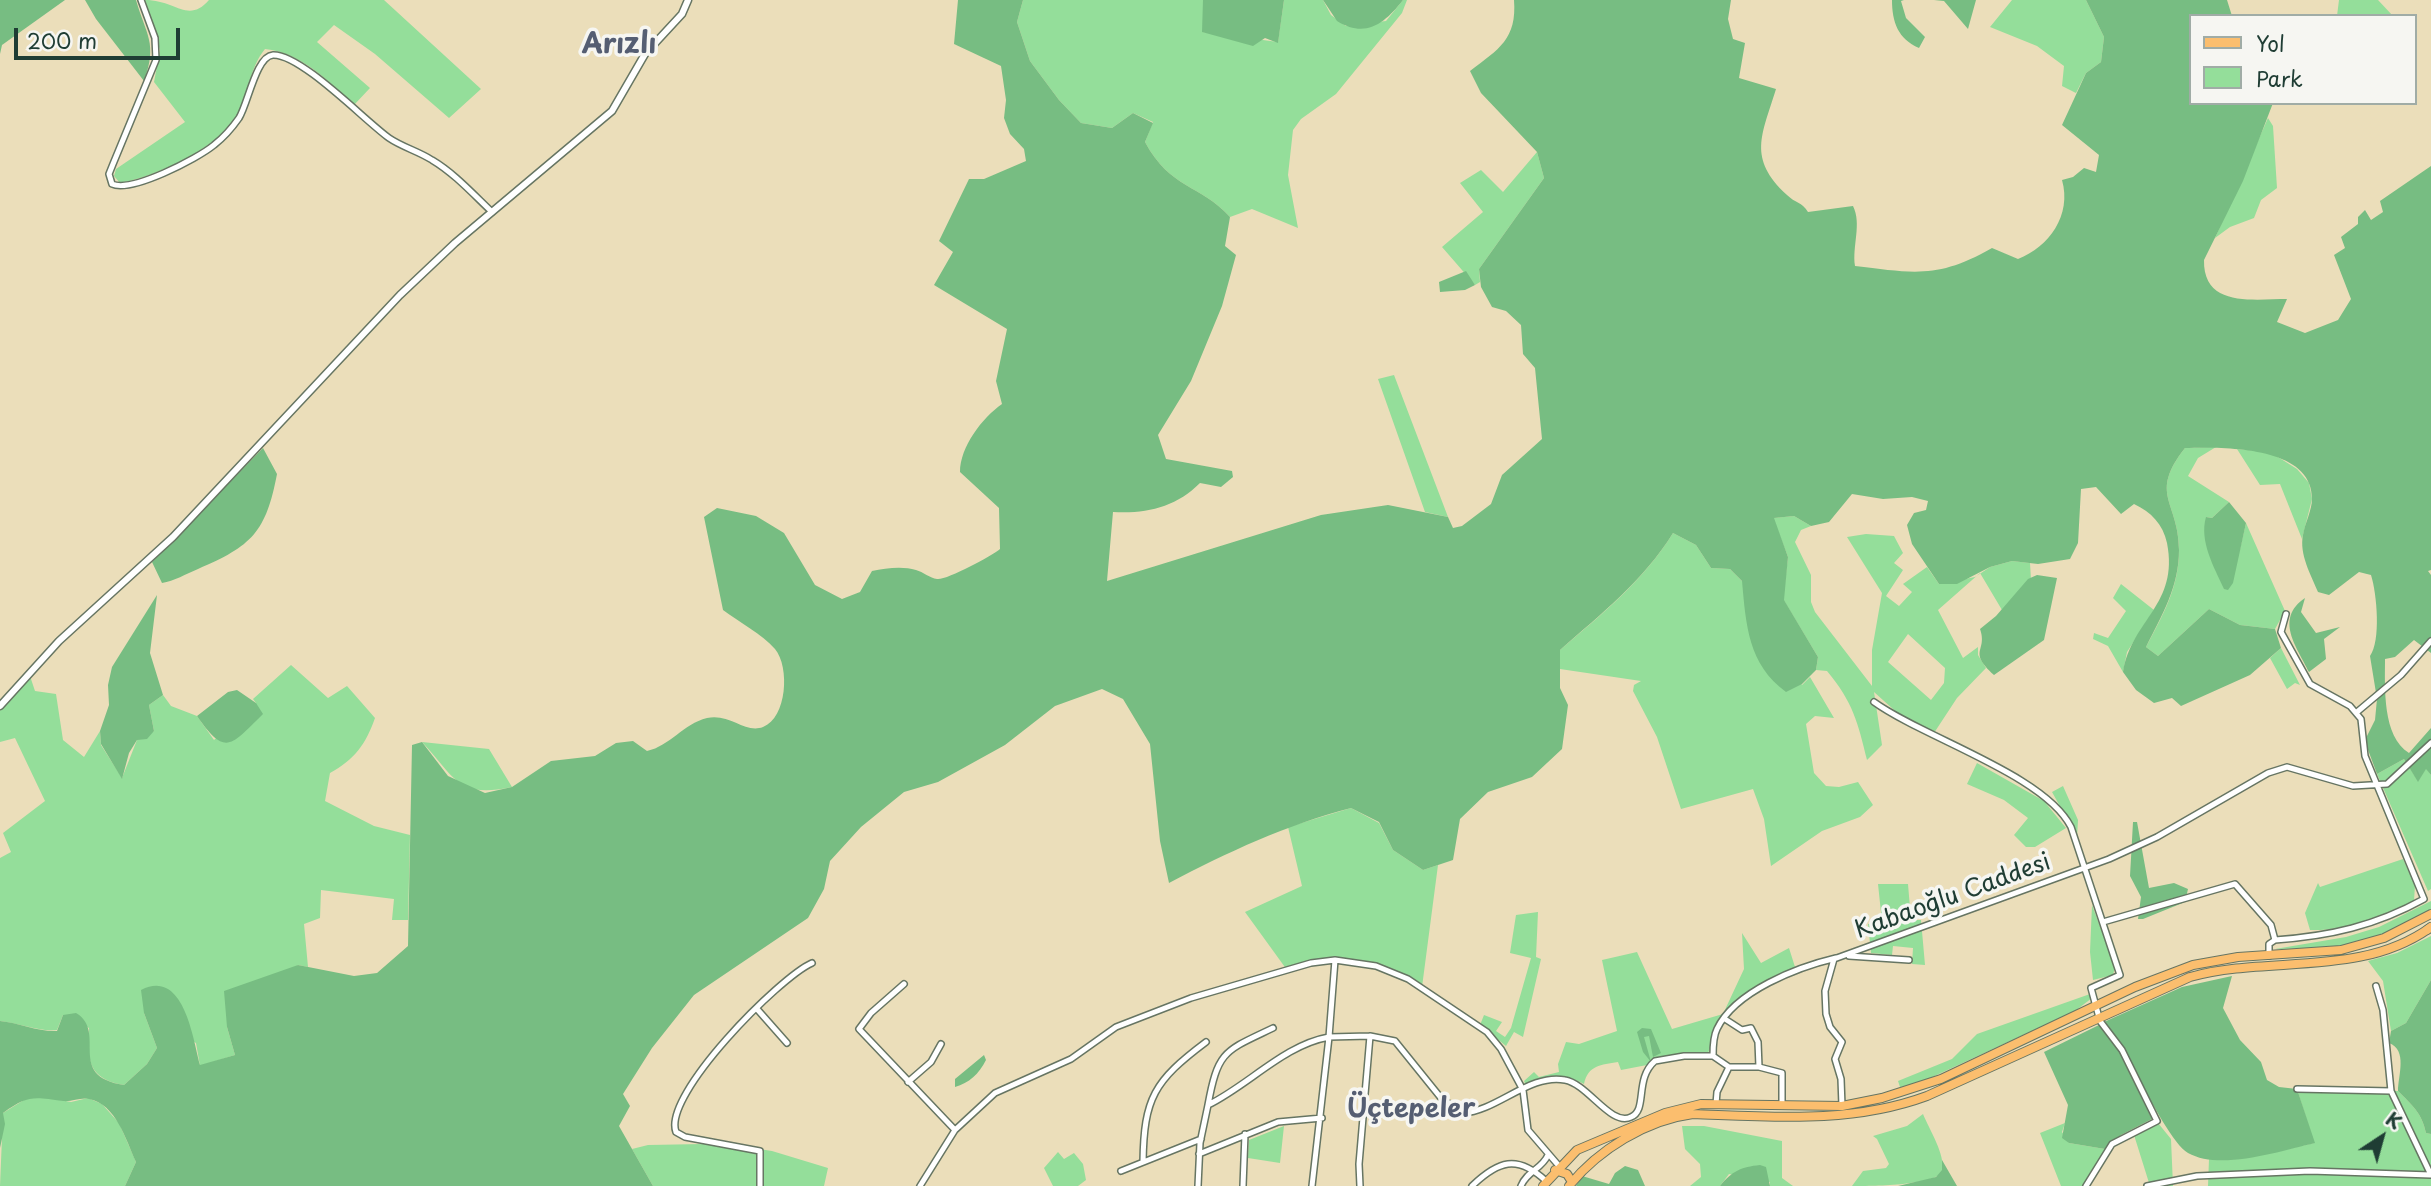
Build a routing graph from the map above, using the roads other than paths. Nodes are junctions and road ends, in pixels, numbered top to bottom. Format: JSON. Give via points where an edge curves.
{"nodes":[{"id":1,"x":141,"y":0,"type":"edge"},
{"id":2,"x":688,"y":0,"type":"edge"},
{"id":3,"x":492,"y":212,"type":"junction"},
{"id":4,"x":2286,"y":614,"type":"dead end"},
{"id":5,"x":2431,"y":641,"type":"edge"},
{"id":6,"x":1874,"y":702,"type":"dead end"},
{"id":7,"x":0,"y":706,"type":"edge"},
{"id":8,"x":2357,"y":712,"type":"junction"},
{"id":9,"x":2431,"y":743,"type":"edge"},
{"id":10,"x":2377,"y":785,"type":"junction"},
{"id":11,"x":2084,"y":866,"type":"junction"},
{"id":12,"x":2428,"y":897,"type":"edge"},
{"id":13,"x":2431,"y":914,"type":"edge"},
{"id":14,"x":2103,"y":922,"type":"junction"},
{"id":15,"x":2429,"y":928,"type":"edge"},
{"id":16,"x":2275,"y":940,"type":"junction"},
{"id":17,"x":2269,"y":956,"type":"junction"},
{"id":18,"x":1834,"y":959,"type":"junction"},
{"id":19,"x":1335,"y":960,"type":"junction"},
{"id":20,"x":1909,"y":960,"type":"dead end"},
{"id":21,"x":812,"y":963,"type":"dead end"},
{"id":22,"x":904,"y":985,"type":"dead end"},
{"id":23,"x":2375,"y":986,"type":"dead end"},
{"id":24,"x":757,"y":1009,"type":"junction"},
{"id":25,"x":2098,"y":1011,"type":"junction"},
{"id":26,"x":1725,"y":1019,"type":"junction"},
{"id":27,"x":1273,"y":1028,"type":"dead end"},
{"id":28,"x":1370,"y":1036,"type":"junction"},
{"id":29,"x":1329,"y":1037,"type":"junction"},
{"id":30,"x":1206,"y":1042,"type":"dead end"},
{"id":31,"x":786,"y":1043,"type":"dead end"},
{"id":32,"x":941,"y":1044,"type":"dead end"},
{"id":33,"x":1713,"y":1056,"type":"junction"},
{"id":34,"x":1729,"y":1067,"type":"junction"},
{"id":35,"x":1759,"y":1067,"type":"junction"},
{"id":36,"x":908,"y":1082,"type":"junction"},
{"id":37,"x":1523,"y":1090,"type":"junction"},
{"id":38,"x":2297,"y":1090,"type":"dead end"},
{"id":39,"x":2391,"y":1091,"type":"junction"},
{"id":40,"x":1716,"y":1104,"type":"junction"},
{"id":41,"x":1208,"y":1105,"type":"junction"},
{"id":42,"x":1782,"y":1106,"type":"junction"},
{"id":43,"x":1842,"y":1106,"type":"junction"},
{"id":44,"x":1322,"y":1118,"type":"junction"},
{"id":45,"x":1627,"y":1118,"type":"junction"},
{"id":46,"x":1631,"y":1128,"type":"junction"},
{"id":47,"x":955,"y":1130,"type":"junction"},
{"id":48,"x":1245,"y":1134,"type":"junction"},
{"id":49,"x":1201,"y":1139,"type":"junction"},
{"id":50,"x":1199,"y":1154,"type":"junction"},
{"id":51,"x":1548,"y":1155,"type":"junction"},
{"id":52,"x":1143,"y":1163,"type":"junction"},
{"id":53,"x":1557,"y":1168,"type":"junction"},
{"id":54,"x":1534,"y":1169,"type":"junction"},
{"id":55,"x":1121,"y":1171,"type":"dead end"},
{"id":56,"x":2431,"y":1175,"type":"edge"},
{"id":57,"x":1546,"y":1184,"type":"edge"},
{"id":58,"x":1571,"y":1184,"type":"edge"},
{"id":59,"x":760,"y":1186,"type":"edge"},
{"id":60,"x":920,"y":1186,"type":"edge"},
{"id":61,"x":1198,"y":1186,"type":"edge"},
{"id":62,"x":1243,"y":1186,"type":"edge"},
{"id":63,"x":1312,"y":1186,"type":"edge"},
{"id":64,"x":1360,"y":1186,"type":"edge"},
{"id":65,"x":1472,"y":1186,"type":"edge"},
{"id":66,"x":1521,"y":1186,"type":"edge"},
{"id":67,"x":2086,"y":1186,"type":"edge"},
{"id":68,"x":2147,"y":1186,"type":"edge"}],
"edges":[{"from":1,"to":3,"type":"street","via":[[155,38],[156,60],[109,174],[112,184],[120,187],[145,180],[214,146],[244,110],[260,64],[267,56],[276,55],[310,73],[399,145],[434,161]]},
{"from":2,"to":3,"type":"street","via":[[645,54],[612,111]]},
{"from":3,"to":7,"type":"street","via":[[400,295],[173,537],[59,641]]},
{"from":4,"to":8,"type":"street","via":[[2281,632],[2302,676]]},
{"from":5,"to":8,"type":"street","via":[[2410,666]]},
{"from":6,"to":11,"type":"street","via":[[2047,800],[2067,820]]},
{"from":8,"to":10,"type":"street","via":[[2361,745]]},
{"from":9,"to":10,"type":"street","via":[[2387,784]]},
{"from":10,"to":11,"type":"street","name":"Kabaoğlu Caddesi","via":[[2353,786],[2287,767],[2239,788],[2158,837]]},
{"from":10,"to":12,"type":"street"},
{"from":11,"to":14,"type":"street"},
{"from":11,"to":18,"type":"street","name":"Kabaoğlu Caddesi"},
{"from":12,"to":16,"type":"street","via":[[2351,931]]},
{"from":13,"to":17,"type":"main road","via":[[2371,943]]},
{"from":14,"to":16,"type":"street","via":[[2235,884],[2271,925]]},
{"from":14,"to":25,"type":"street","via":[[2120,975],[2091,988]]},
{"from":15,"to":25,"type":"main road","via":[[2389,949],[2359,957],[2208,972]]},
{"from":16,"to":17,"type":"street","via":[[2269,944]]},
{"from":17,"to":25,"type":"main road","via":[[2193,965],[2146,982]]},
{"from":18,"to":20,"type":"street","via":[[1864,955]]},
{"from":18,"to":26,"type":"street","via":[[1793,970],[1750,995]]},
{"from":18,"to":43,"type":"street","via":[[1825,1006],[1830,1027],[1842,1042],[1835,1059]]},
{"from":19,"to":29,"type":"street"},
{"from":19,"to":37,"type":"street","via":[[1376,967],[1432,992],[1487,1032]]},
{"from":19,"to":47,"type":"street","via":[[1191,998],[1116,1027],[1071,1059],[995,1093]]},
{"from":21,"to":24,"type":"street","via":[[791,974]]},
{"from":22,"to":36,"type":"street","via":[[859,1029]]},
{"from":23,"to":39,"type":"street","via":[[2383,1010]]},
{"from":24,"to":31,"type":"street"},
{"from":24,"to":59,"type":"street","via":[[707,1062],[674,1127],[685,1137],[760,1151]]},
{"from":25,"to":43,"type":"main road","via":[[1922,1087]]},
{"from":25,"to":58,"type":"main road","via":[[1927,1096],[1869,1113],[1844,1117],[1693,1114],[1670,1119],[1608,1149]]},
{"from":25,"to":67,"type":"street","via":[[2157,1121],[2112,1144]]},
{"from":26,"to":33,"type":"street","via":[[1716,1031]]},
{"from":26,"to":35,"type":"street","via":[[1742,1030],[1751,1028],[1758,1042]]},
{"from":27,"to":41,"type":"street","via":[[1222,1056]]},
{"from":28,"to":29,"type":"street"},
{"from":28,"to":37,"type":"street","via":[[1389,1038],[1402,1046],[1441,1098],[1464,1113]]},
{"from":28,"to":64,"type":"street"},
{"from":29,"to":41,"type":"street","via":[[1259,1071],[1231,1094]]},
{"from":29,"to":44,"type":"street"},
{"from":30,"to":52,"type":"street","via":[[1172,1070],[1151,1097]]},
{"from":32,"to":36,"type":"street","via":[[931,1062]]},
{"from":33,"to":34,"type":"street"},
{"from":33,"to":45,"type":"street","via":[[1655,1061],[1642,1080],[1639,1110]]},
{"from":34,"to":35,"type":"street"},
{"from":34,"to":40,"type":"street"},
{"from":35,"to":42,"type":"street","via":[[1782,1073]]},
{"from":36,"to":47,"type":"street"},
{"from":37,"to":45,"type":"street","via":[[1548,1080],[1569,1081],[1591,1094],[1614,1117]]},
{"from":37,"to":51,"type":"street","via":[[1526,1124]]},
{"from":38,"to":39,"type":"street"},
{"from":39,"to":56,"type":"street"},
{"from":40,"to":42,"type":"main road"},
{"from":40,"to":46,"type":"main road","via":[[1682,1108]]},
{"from":41,"to":49,"type":"street"},
{"from":42,"to":43,"type":"main road"},
{"from":44,"to":48,"type":"street","via":[[1286,1121]]},
{"from":44,"to":63,"type":"street"},
{"from":45,"to":46,"type":"street"},
{"from":46,"to":53,"type":"main road","via":[[1587,1144]]},
{"from":47,"to":60,"type":"street"},
{"from":48,"to":50,"type":"street"},
{"from":48,"to":62,"type":"street"},
{"from":49,"to":50,"type":"street"},
{"from":49,"to":52,"type":"street"},
{"from":50,"to":61,"type":"street"},
{"from":51,"to":53,"type":"street"},
{"from":51,"to":54,"type":"street"},
{"from":52,"to":55,"type":"street"},
{"from":53,"to":57,"type":"main road"},
{"from":53,"to":58,"type":"main road","via":[[1567,1174]]},
{"from":54,"to":57,"type":"street"},
{"from":54,"to":65,"type":"street","via":[[1505,1164]]},
{"from":54,"to":66,"type":"street"},
{"from":56,"to":68,"type":"street","via":[[2310,1171],[2197,1177]]}]}
